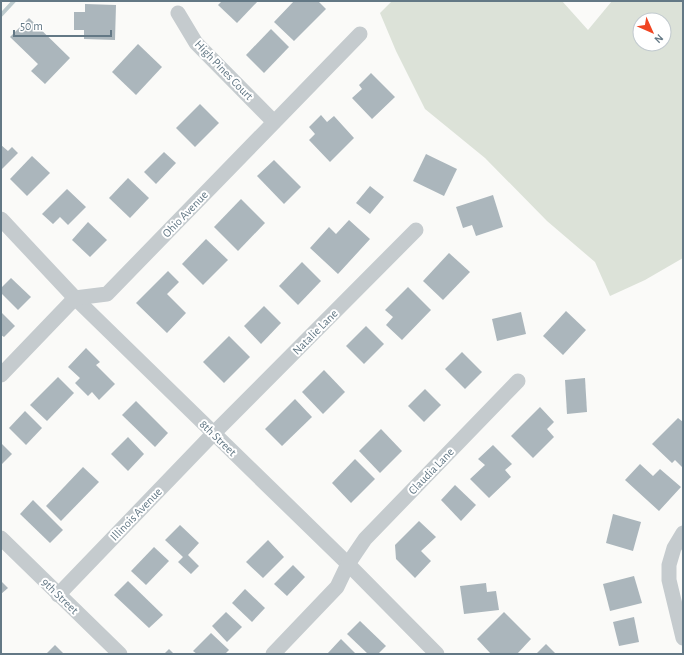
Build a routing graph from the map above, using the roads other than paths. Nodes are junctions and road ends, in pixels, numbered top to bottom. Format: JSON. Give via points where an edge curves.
{"nodes":[{"id":1,"x":178,"y":13,"type":"dead end"},
{"id":2,"x":360,"y":34,"type":"dead end"},
{"id":3,"x":274,"y":122,"type":"junction"},
{"id":4,"x":1,"y":219,"type":"edge"},
{"id":5,"x":416,"y":230,"type":"dead end"},
{"id":6,"x":75,"y":298,"type":"junction"},
{"id":7,"x":1,"y":375,"type":"edge"},
{"id":8,"x":518,"y":381,"type":"dead end"},
{"id":9,"x":213,"y":434,"type":"junction"},
{"id":10,"x":683,"y":533,"type":"edge"},
{"id":11,"x":1,"y":538,"type":"edge"},
{"id":12,"x":348,"y":564,"type":"junction"},
{"id":13,"x":58,"y":595,"type":"junction"},
{"id":14,"x":683,"y":638,"type":"edge"},
{"id":15,"x":120,"y":654,"type":"edge"},
{"id":16,"x":273,"y":654,"type":"edge"},
{"id":17,"x":437,"y":654,"type":"edge"}],
"edges":[{"from":1,"to":3,"type":"street","name":"High Pines Court","via":[[196,43]]},
{"from":2,"to":3,"type":"street","name":"Ohio Avenue"},
{"from":3,"to":6,"type":"street","name":"Ohio Avenue","via":[[107,294]]},
{"from":4,"to":6,"type":"street","name":"8th Street"},
{"from":5,"to":9,"type":"street","name":"Natalie Lane"},
{"from":6,"to":7,"type":"street"},
{"from":6,"to":9,"type":"street","name":"8th Street"},
{"from":8,"to":12,"type":"street","name":"Claudia Lane","via":[[365,539]]},
{"from":9,"to":12,"type":"street","name":"8th Street"},
{"from":9,"to":13,"type":"street","name":"Illinois Avenue"},
{"from":10,"to":14,"type":"street","via":[[674,548],[669,565],[669,580]]},
{"from":11,"to":13,"type":"street","name":"9th Street"},
{"from":12,"to":16,"type":"street","name":"Claudia Lane","via":[[337,587]]},
{"from":12,"to":17,"type":"street","name":"8th Street"},
{"from":13,"to":15,"type":"street","name":"9th Street"}]}
